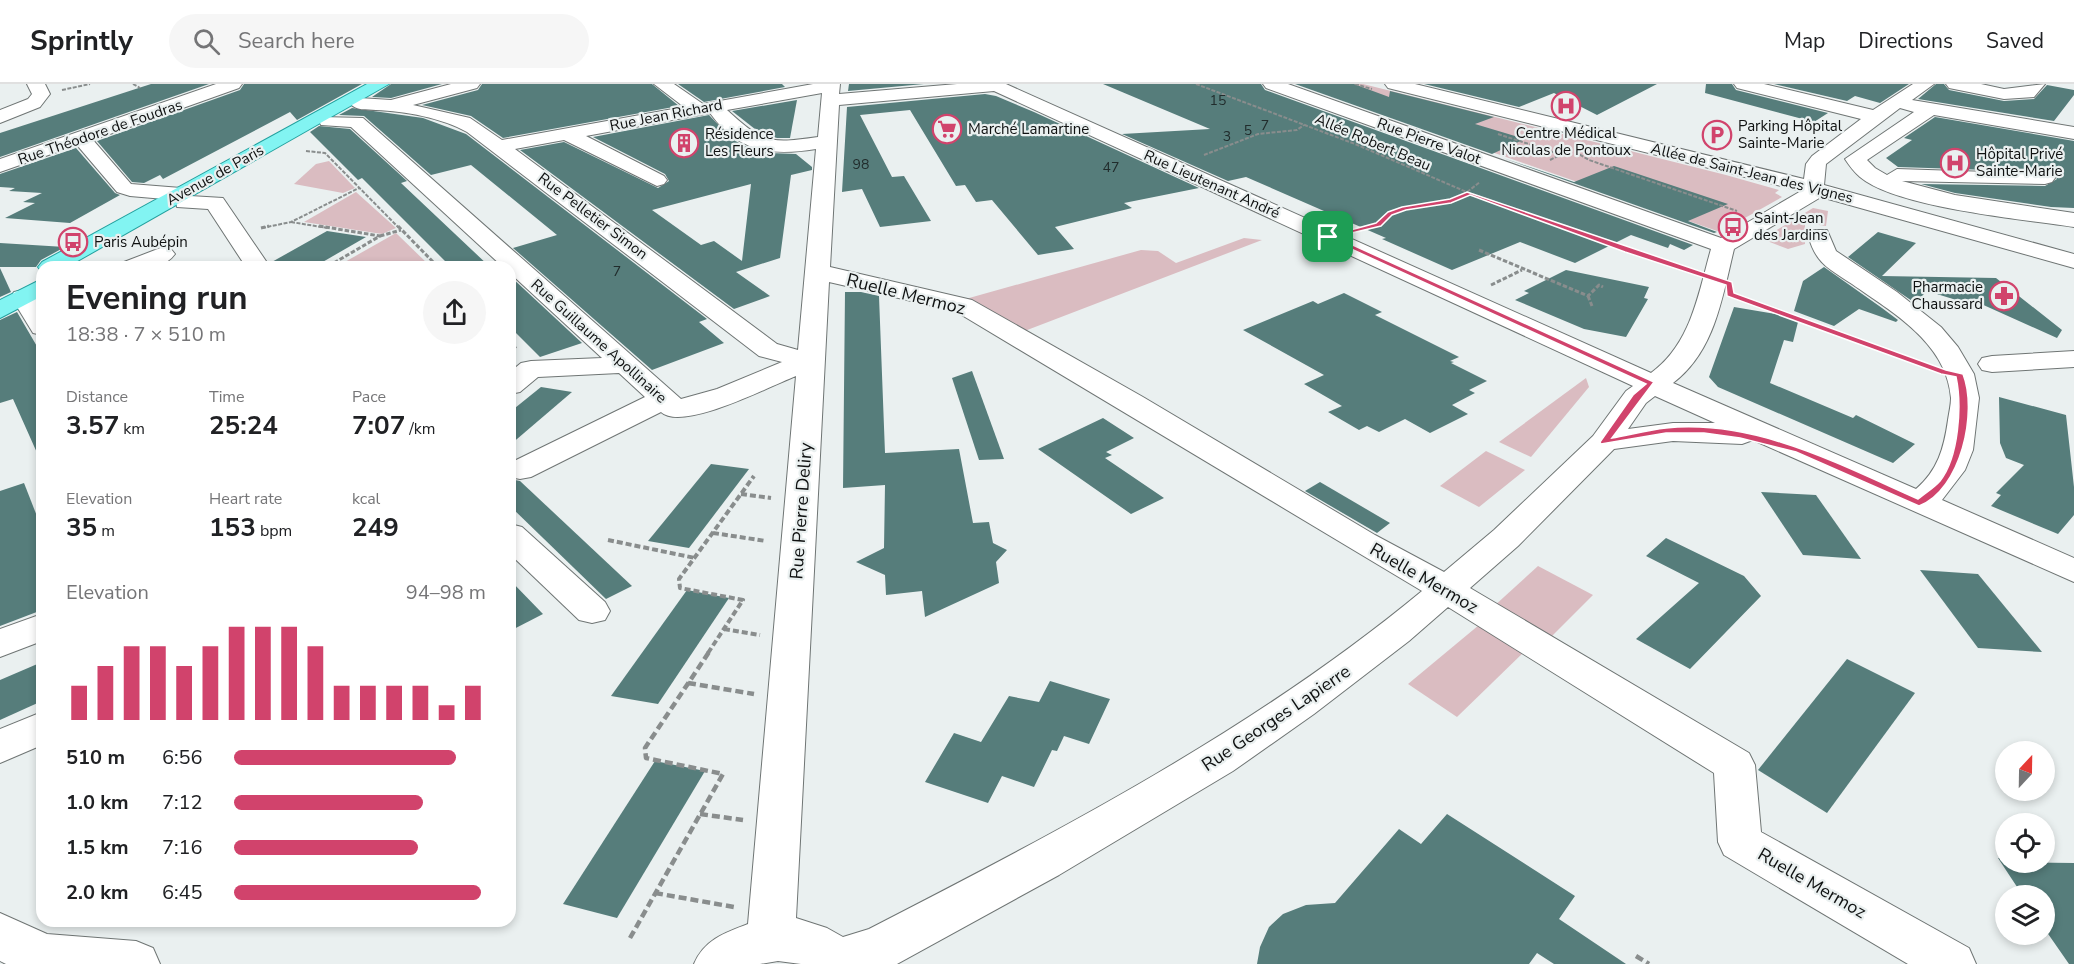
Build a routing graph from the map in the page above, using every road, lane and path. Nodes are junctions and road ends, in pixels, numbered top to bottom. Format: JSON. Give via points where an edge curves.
{"nodes":[{"id":1,"x":36,"y":84,"type":"edge"},
{"id":2,"x":133,"y":84,"type":"edge"},
{"id":3,"x":233,"y":84,"type":"edge"},
{"id":4,"x":380,"y":84,"type":"edge"},
{"id":5,"x":471,"y":84,"type":"edge"},
{"id":6,"x":663,"y":84,"type":"edge"},
{"id":7,"x":1017,"y":84,"type":"edge"},
{"id":8,"x":1025,"y":84,"type":"edge"},
{"id":9,"x":1196,"y":84,"type":"edge"},
{"id":10,"x":1272,"y":84,"type":"edge"},
{"id":11,"x":1394,"y":84,"type":"edge"},
{"id":12,"x":1743,"y":84,"type":"edge"},
{"id":13,"x":1925,"y":84,"type":"edge"},
{"id":14,"x":1955,"y":84,"type":"edge"},
{"id":15,"x":2036,"y":84,"type":"edge"},
{"id":16,"x":996,"y":86,"type":"junction"},
{"id":17,"x":140,"y":88,"type":"dead end"},
{"id":18,"x":830,"y":90,"type":"edge"},
{"id":19,"x":391,"y":95,"type":"edge"},
{"id":20,"x":1897,"y":103,"type":"junction"},
{"id":21,"x":699,"y":109,"type":"junction"},
{"id":22,"x":1339,"y":109,"type":"junction"},
{"id":23,"x":1929,"y":110,"type":"junction"},
{"id":24,"x":358,"y":113,"type":"junction"},
{"id":25,"x":719,"y":113,"type":"dead end"},
{"id":26,"x":0,"y":117,"type":"edge"},
{"id":27,"x":1877,"y":117,"type":"junction"},
{"id":28,"x":328,"y":121,"type":"joint"},
{"id":29,"x":1305,"y":124,"type":"junction"},
{"id":30,"x":2074,"y":133,"type":"edge"},
{"id":31,"x":567,"y":134,"type":"junction"},
{"id":32,"x":82,"y":139,"type":"junction"},
{"id":33,"x":827,"y":142,"type":"junction"},
{"id":34,"x":501,"y":146,"type":"junction"},
{"id":35,"x":1573,"y":149,"type":"dead end"},
{"id":36,"x":306,"y":151,"type":"dead end"},
{"id":37,"x":0,"y":166,"type":"edge"},
{"id":38,"x":1172,"y":166,"type":"junction"},
{"id":39,"x":1868,"y":174,"type":"junction"},
{"id":40,"x":2045,"y":178,"type":"dead end"},
{"id":41,"x":657,"y":180,"type":"dead end"},
{"id":42,"x":359,"y":188,"type":"junction"},
{"id":43,"x":1814,"y":188,"type":"junction"},
{"id":44,"x":1470,"y":193,"type":"junction"},
{"id":45,"x":183,"y":198,"type":"junction"},
{"id":46,"x":2074,"y":220,"type":"edge"},
{"id":47,"x":1766,"y":221,"type":"junction"},
{"id":48,"x":291,"y":222,"type":"junction"},
{"id":49,"x":401,"y":230,"type":"junction"},
{"id":50,"x":234,"y":233,"type":"junction"},
{"id":51,"x":1820,"y":234,"type":"dead end"},
{"id":52,"x":380,"y":236,"type":"junction"},
{"id":53,"x":1328,"y":237,"type":"junction"},
{"id":54,"x":1722,"y":246,"type":"junction"},
{"id":55,"x":1479,"y":250,"type":"dead end"},
{"id":56,"x":163,"y":254,"type":"dead end"},
{"id":57,"x":62,"y":261,"type":"edge"},
{"id":58,"x":83,"y":261,"type":"edge"},
{"id":59,"x":146,"y":261,"type":"edge"},
{"id":60,"x":254,"y":261,"type":"edge"},
{"id":61,"x":337,"y":261,"type":"edge"},
{"id":62,"x":432,"y":261,"type":"edge"},
{"id":63,"x":515,"y":261,"type":"edge"},
{"id":64,"x":2074,"y":261,"type":"edge"},
{"id":65,"x":516,"y":262,"type":"edge"},
{"id":66,"x":819,"y":272,"type":"junction"},
{"id":67,"x":36,"y":278,"type":"edge"},
{"id":68,"x":1713,"y":278,"type":"junction"},
{"id":69,"x":1603,"y":286,"type":"dead end"},
{"id":70,"x":22,"y":293,"type":"edge"},
{"id":71,"x":1588,"y":296,"type":"junction"},
{"id":72,"x":1592,"y":306,"type":"dead end"},
{"id":73,"x":0,"y":310,"type":"edge"},
{"id":74,"x":36,"y":316,"type":"edge"},
{"id":75,"x":2074,"y":359,"type":"edge"},
{"id":76,"x":812,"y":362,"type":"junction"},
{"id":77,"x":1992,"y":364,"type":"dead end"},
{"id":78,"x":625,"y":365,"type":"junction"},
{"id":79,"x":1960,"y":375,"type":"junction"},
{"id":80,"x":516,"y":381,"type":"edge"},
{"id":81,"x":1651,"y":383,"type":"junction"},
{"id":82,"x":664,"y":399,"type":"junction"},
{"id":83,"x":1604,"y":442,"type":"junction"},
{"id":84,"x":1800,"y":450,"type":"junction"},
{"id":85,"x":520,"y":470,"type":"dead end"},
{"id":86,"x":754,"y":476,"type":"dead end"},
{"id":87,"x":1919,"y":503,"type":"junction"},
{"id":88,"x":713,"y":533,"type":"junction"},
{"id":89,"x":608,"y":540,"type":"dead end"},
{"id":90,"x":516,"y":541,"type":"edge"},
{"id":91,"x":799,"y":546,"type":"junction"},
{"id":92,"x":695,"y":558,"type":"junction"},
{"id":93,"x":2074,"y":571,"type":"edge"},
{"id":94,"x":1446,"y":589,"type":"junction"},
{"id":95,"x":592,"y":611,"type":"dead end"},
{"id":96,"x":36,"y":629,"type":"edge"},
{"id":97,"x":0,"y":644,"type":"edge"},
{"id":98,"x":688,"y":683,"type":"junction"},
{"id":99,"x":787,"y":700,"type":"junction"},
{"id":100,"x":655,"y":893,"type":"junction"},
{"id":101,"x":772,"y":921,"type":"junction"},
{"id":102,"x":0,"y":935,"type":"edge"},
{"id":103,"x":630,"y":938,"type":"dead end"},
{"id":104,"x":1636,"y":956,"type":"dead end"},
{"id":105,"x":836,"y":963,"type":"edge"},
{"id":106,"x":136,"y":964,"type":"edge"},
{"id":107,"x":718,"y":964,"type":"edge"},
{"id":108,"x":1649,"y":964,"type":"edge"},
{"id":109,"x":1952,"y":964,"type":"edge"}],
"edges":[{"from":1,"to":26,"type":"street","via":[[41,94],[34,103]]},
{"from":2,"to":17,"type":"path"},
{"from":3,"to":32,"type":"street","name":"Rue Théodore de Foudras"},
{"from":4,"to":45,"type":"main road","name":"Avenue de Paris"},
{"from":5,"to":19,"type":"street"},
{"from":6,"to":21,"type":"street"},
{"from":7,"to":8,"type":"street"},
{"from":7,"to":16,"type":"street"},
{"from":9,"to":29,"type":"path","name":"Allée Robert Beau"},
{"from":10,"to":22,"type":"street","name":"Rue Pierre Valot"},
{"from":11,"to":43,"type":"street","name":"Allée de Saint-Jean des Vignes"},
{"from":12,"to":27,"type":"street"},
{"from":13,"to":20,"type":"street"},
{"from":14,"to":15,"type":"street","via":[[2015,94],[2028,93]]},
{"from":16,"to":18,"type":"street","name":"Rue Lieutenant André"},
{"from":16,"to":38,"type":"street","name":"Rue Lieutenant André"},
{"from":18,"to":21,"type":"street","name":"Rue Jean Richard"},
{"from":18,"to":33,"type":"street","name":"Rue Pierre Deliry"},
{"from":19,"to":24,"type":"street","name":"Rue Pelletier Simon"},
{"from":19,"to":34,"type":"street","name":"Rue Pelletier Simon","via":[[463,122]]},
{"from":20,"to":23,"type":"street"},
{"from":20,"to":27,"type":"street"},
{"from":21,"to":31,"type":"street","name":"Rue Jean Richard"},
{"from":22,"to":29,"type":"path","via":[[1303,113]]},
{"from":22,"to":54,"type":"street","name":"Rue Pierre Valot"},
{"from":23,"to":30,"type":"street","via":[[2002,118]]},
{"from":23,"to":39,"type":"street","via":[[1855,159]]},
{"from":24,"to":28,"type":"street"},
{"from":24,"to":63,"type":"street","name":"Rue Guillaume Apollinaire"},
{"from":25,"to":33,"type":"street","via":[[757,145],[775,149]]},
{"from":27,"to":43,"type":"street","via":[[1816,164]]},
{"from":28,"to":45,"type":"main road","name":"Avenue de Paris"},
{"from":29,"to":38,"type":"path","via":[[1297,129],[1258,134]]},
{"from":29,"to":44,"type":"path","name":"Allée Robert Beau"},
{"from":31,"to":34,"type":"street","name":"Rue Jean Richard"},
{"from":31,"to":41,"type":"street"},
{"from":32,"to":37,"type":"street","name":"Rue Théodore de Foudras"},
{"from":32,"to":45,"type":"street","via":[[124,188]]},
{"from":33,"to":66,"type":"street","name":"Rue Pierre Deliry"},
{"from":34,"to":76,"type":"street","name":"Rue Pelletier Simon","via":[[768,350]]},
{"from":35,"to":47,"type":"path","via":[[1589,160]]},
{"from":36,"to":42,"type":"path","via":[[325,153]]},
{"from":38,"to":53,"type":"street","name":"Rue Lieutenant André"},
{"from":39,"to":40,"type":"street","via":[[2008,171]]},
{"from":39,"to":46,"type":"street","via":[[1928,196]]},
{"from":42,"to":48,"type":"path"},
{"from":42,"to":49,"type":"path"},
{"from":43,"to":47,"type":"street","via":[[1808,197]]},
{"from":43,"to":64,"type":"street","name":"Allée de Saint-Jean des Vignes"},
{"from":44,"to":53,"type":"path","via":[[1451,201],[1405,208],[1390,213],[1378,225]]},
{"from":44,"to":68,"type":"path","name":"Allée Robert Beau"},
{"from":45,"to":50,"type":"street","via":[[215,203]]},
{"from":45,"to":57,"type":"main road","name":"Avenue de Paris"},
{"from":45,"to":58,"type":"main road","name":"Avenue de Paris"},
{"from":47,"to":54,"type":"street"},
{"from":48,"to":50,"type":"path"},
{"from":48,"to":52,"type":"path"},
{"from":49,"to":52,"type":"path"},
{"from":49,"to":62,"type":"path"},
{"from":50,"to":60,"type":"street"},
{"from":51,"to":79,"type":"street","via":[[1825,254],[1923,325],[1954,361]]},
{"from":52,"to":61,"type":"path"},
{"from":53,"to":81,"type":"street","name":"Rue Lieutenant André"},
{"from":54,"to":68,"type":"street","name":"Rue Georges Lapierre"},
{"from":55,"to":71,"type":"path"},
{"from":56,"to":59,"type":"street"},
{"from":65,"to":78,"type":"street","name":"Rue Guillaume Apollinaire"},
{"from":66,"to":76,"type":"street","name":"Rue Pierre Deliry"},
{"from":66,"to":94,"type":"street","name":"Ruelle Mermoz","via":[[963,305]]},
{"from":67,"to":70,"type":"main road"},
{"from":68,"to":79,"type":"path","via":[[1729,284],[1730,294]]},
{"from":68,"to":81,"type":"street","name":"Rue Georges Lapierre","via":[[1703,325],[1678,366]]},
{"from":69,"to":71,"type":"path","via":[[1599,285]]},
{"from":70,"to":73,"type":"main road"},
{"from":70,"to":74,"type":"street"},
{"from":71,"to":72,"type":"path"},
{"from":75,"to":77,"type":"street"},
{"from":76,"to":82,"type":"street","name":"Rue Guillaume Apollinaire","via":[[688,407],[675,409]]},
{"from":76,"to":91,"type":"street","name":"Rue Pierre Deliry"},
{"from":78,"to":80,"type":"street","via":[[531,369]]},
{"from":78,"to":82,"type":"street","name":"Rue Guillaume Apollinaire"},
{"from":79,"to":87,"type":"street","via":[[1965,398],[1953,461],[1945,482]]},
{"from":81,"to":83,"type":"street","name":"Rue Georges Lapierre","via":[[1636,397]]},
{"from":81,"to":84,"type":"street","name":"Rue Lieutenant André"},
{"from":82,"to":85,"type":"street"},
{"from":83,"to":84,"type":"street","via":[[1666,431],[1704,430]]},
{"from":83,"to":94,"type":"street","name":"Rue Georges Lapierre","via":[[1506,538]]},
{"from":84,"to":87,"type":"street","name":"Rue Lieutenant André"},
{"from":86,"to":88,"type":"path"},
{"from":87,"to":93,"type":"street","name":"Rue Lieutenant André"},
{"from":88,"to":91,"type":"path"},
{"from":88,"to":92,"type":"path"},
{"from":89,"to":92,"type":"path"},
{"from":90,"to":95,"type":"street"},
{"from":91,"to":99,"type":"street","name":"Rue Pierre Deliry"},
{"from":92,"to":98,"type":"path","via":[[679,579],[680,588],[743,600]]},
{"from":94,"to":105,"type":"street","name":"Rue Georges Lapierre","via":[[1300,704],[1142,806],[880,948]]},
{"from":94,"to":109,"type":"street","name":"Ruelle Mermoz","via":[[1734,765],[1740,842]]},
{"from":96,"to":97,"type":"street"},
{"from":98,"to":99,"type":"path"},
{"from":98,"to":100,"type":"path","via":[[645,748],[646,758],[723,774]]},
{"from":99,"to":101,"type":"street","name":"Rue Pierre Deliry"},
{"from":100,"to":101,"type":"path","via":[[728,907]]},
{"from":100,"to":103,"type":"path"},
{"from":101,"to":105,"type":"street","via":[[797,940],[819,947]]},
{"from":101,"to":107,"type":"street","via":[[750,944]]},
{"from":102,"to":106,"type":"street","via":[[13,946],[57,957]]},
{"from":104,"to":108,"type":"path"}]}
